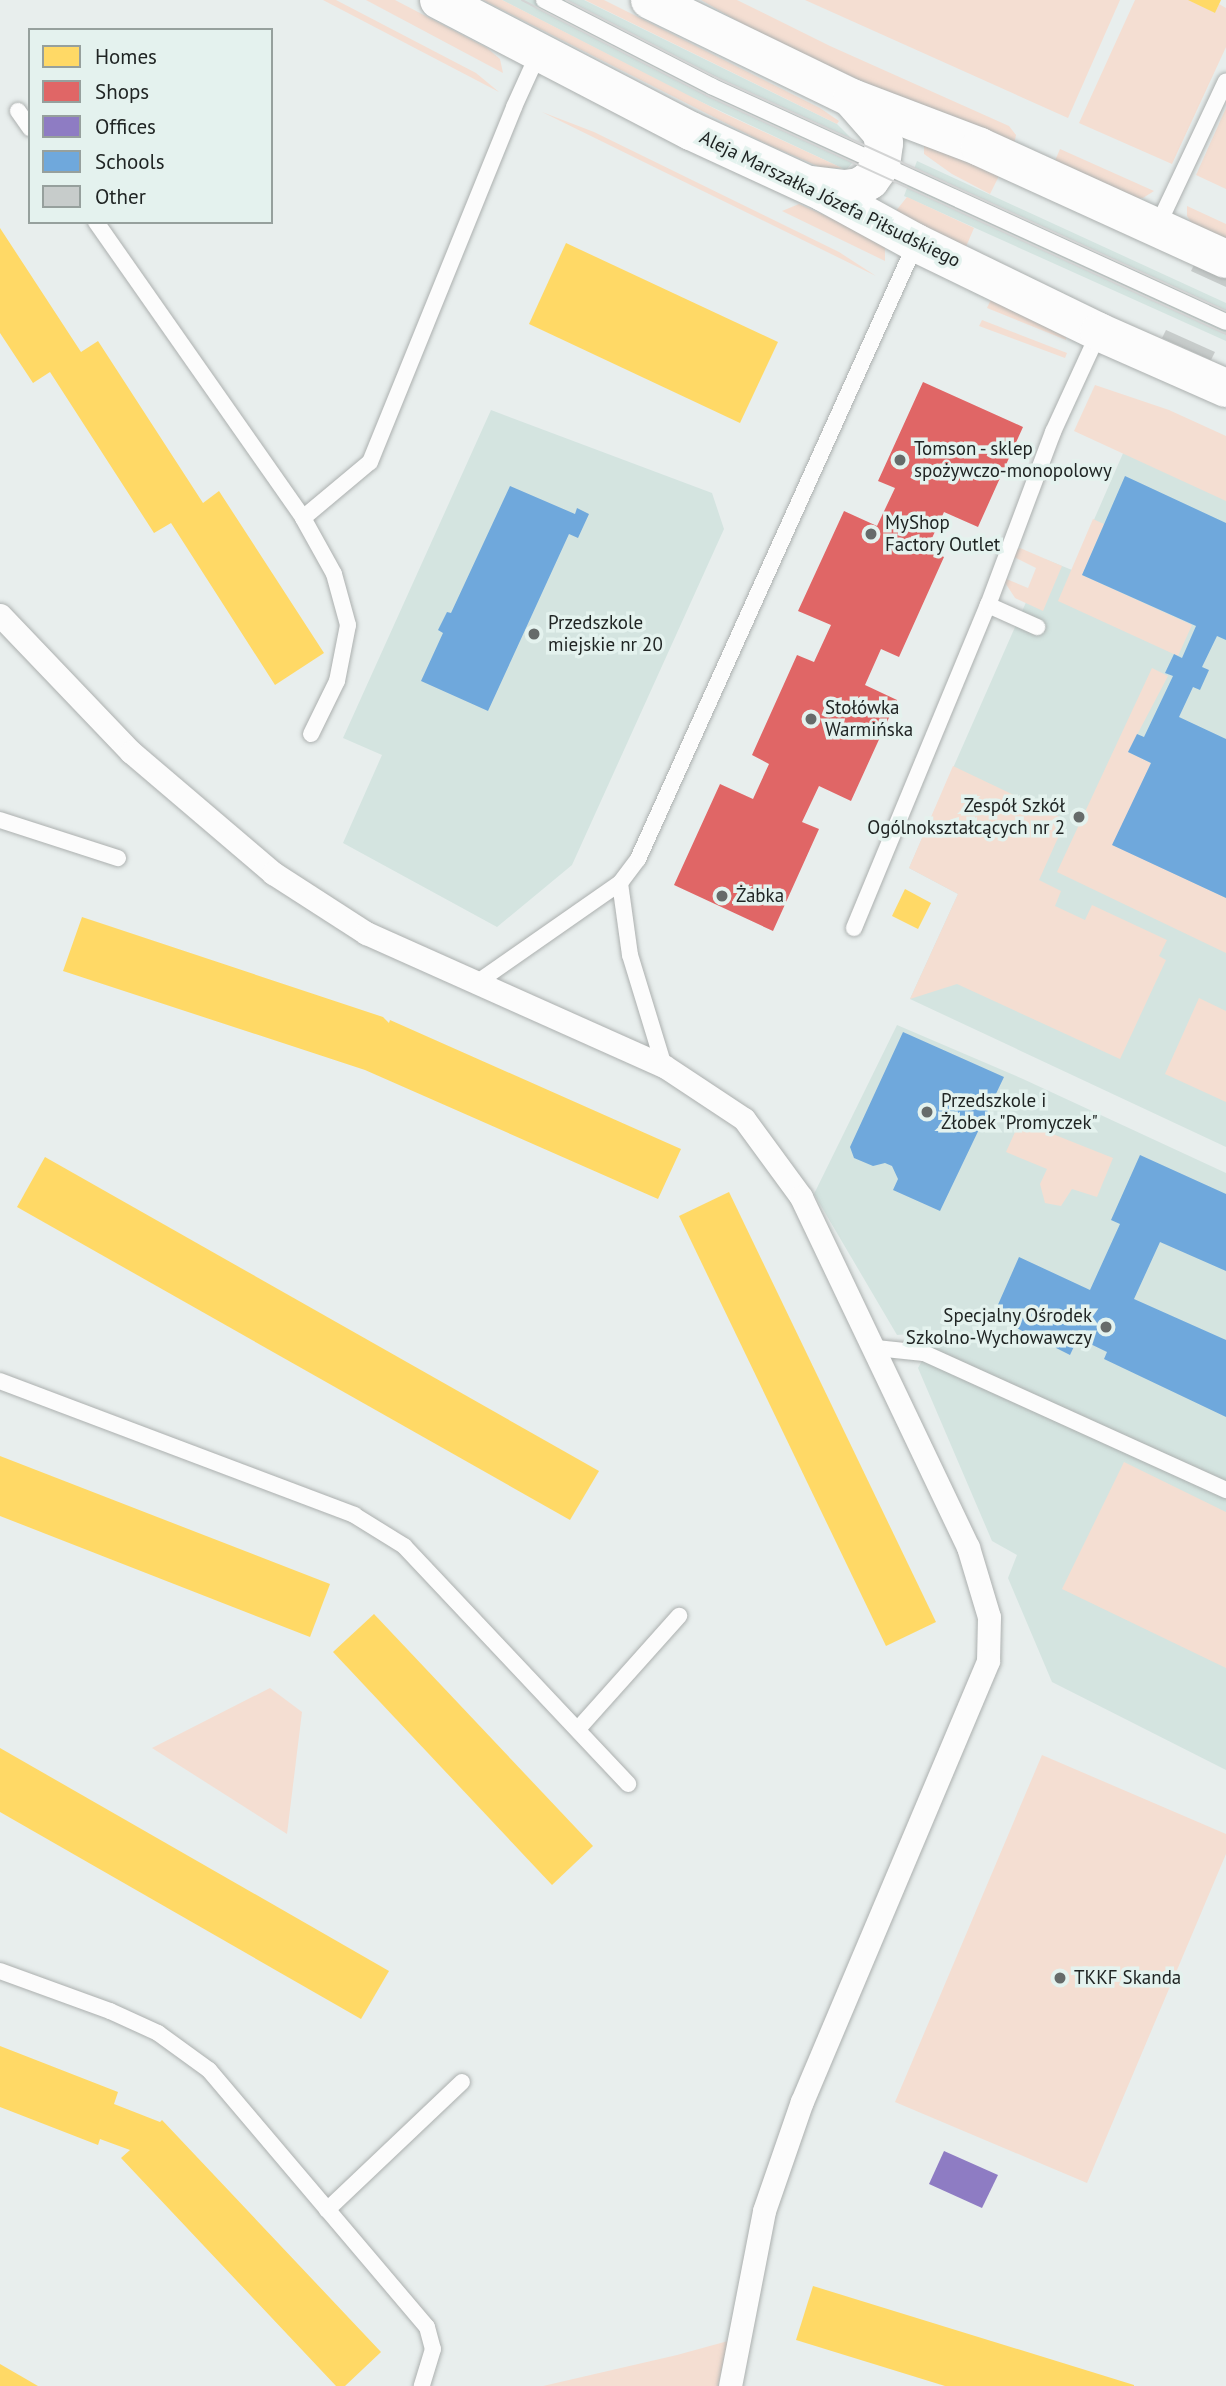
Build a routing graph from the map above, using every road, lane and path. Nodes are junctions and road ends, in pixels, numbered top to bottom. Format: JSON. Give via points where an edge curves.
{"nodes":[{"id":1,"x":439,"y":0,"type":"edge"},
{"id":2,"x":544,"y":0,"type":"edge"},
{"id":3,"x":650,"y":0,"type":"edge"},
{"id":4,"x":539,"y":52,"type":"junction"},
{"id":5,"x":1226,"y":81,"type":"edge"},
{"id":6,"x":852,"y":98,"type":"junction"},
{"id":7,"x":18,"y":111,"type":"dead end"},
{"id":8,"x":28,"y":125,"type":"edge"},
{"id":9,"x":881,"y":165,"type":"junction"},
{"id":10,"x":807,"y":184,"type":"junction"},
{"id":11,"x":97,"y":224,"type":"edge"},
{"id":12,"x":1157,"y":227,"type":"junction"},
{"id":13,"x":916,"y":243,"type":"junction"},
{"id":14,"x":1226,"y":259,"type":"edge"},
{"id":15,"x":1226,"y":322,"type":"edge"},
{"id":16,"x":1099,"y":331,"type":"junction"},
{"id":17,"x":1226,"y":388,"type":"edge"},
{"id":18,"x":303,"y":518,"type":"junction"},
{"id":19,"x":988,"y":605,"type":"junction"},
{"id":20,"x":0,"y":615,"type":"edge"},
{"id":21,"x":1037,"y":627,"type":"dead end"},
{"id":22,"x":311,"y":734,"type":"dead end"},
{"id":23,"x":0,"y":820,"type":"edge"},
{"id":24,"x":118,"y":858,"type":"dead end"},
{"id":25,"x":620,"y":883,"type":"junction"},
{"id":26,"x":854,"y":928,"type":"dead end"},
{"id":27,"x":475,"y":984,"type":"junction"},
{"id":28,"x":663,"y":1066,"type":"junction"},
{"id":29,"x":876,"y":1348,"type":"junction"},
{"id":30,"x":0,"y":1381,"type":"edge"},
{"id":31,"x":1226,"y":1490,"type":"edge"},
{"id":32,"x":679,"y":1616,"type":"dead end"},
{"id":33,"x":578,"y":1729,"type":"junction"},
{"id":34,"x":628,"y":1784,"type":"dead end"},
{"id":35,"x":0,"y":1971,"type":"edge"},
{"id":36,"x":462,"y":2082,"type":"dead end"},
{"id":37,"x":327,"y":2210,"type":"junction"},
{"id":38,"x":422,"y":2386,"type":"edge"},
{"id":39,"x":730,"y":2386,"type":"edge"}],
"edges":[{"from":1,"to":4,"type":"street","name":"Aleja Marszałka Józefa Piłsudskiego"},
{"from":2,"to":9,"type":"lane","via":[[711,86]]},
{"from":3,"to":6,"type":"street"},
{"from":4,"to":10,"type":"street","name":"Aleja Marszałka Józefa Piłsudskiego","via":[[691,131]]},
{"from":4,"to":18,"type":"lane","via":[[370,462]]},
{"from":5,"to":12,"type":"lane"},
{"from":6,"to":9,"type":"street","via":[[881,132]]},
{"from":6,"to":12,"type":"street","via":[[980,147]]},
{"from":7,"to":8,"type":"lane"},
{"from":9,"to":10,"type":"street","via":[[859,187]]},
{"from":9,"to":15,"type":"lane"},
{"from":10,"to":13,"type":"street","name":"Aleja Marszałka Józefa Piłsudskiego"},
{"from":11,"to":18,"type":"lane"},
{"from":12,"to":14,"type":"street"},
{"from":13,"to":16,"type":"street","name":"Aleja Marszałka Józefa Piłsudskiego"},
{"from":13,"to":25,"type":"lane","via":[[638,859]]},
{"from":16,"to":17,"type":"street","name":"Aleja Marszałka Józefa Piłsudskiego"},
{"from":16,"to":19,"type":"lane","via":[[1053,432]]},
{"from":18,"to":22,"type":"lane","via":[[334,574],[348,625],[337,681]]},
{"from":19,"to":21,"type":"lane"},
{"from":19,"to":26,"type":"lane"},
{"from":20,"to":27,"type":"street","via":[[131,752],[273,873],[366,933]]},
{"from":23,"to":24,"type":"lane"},
{"from":25,"to":27,"type":"lane"},
{"from":25,"to":28,"type":"lane","via":[[630,955]]},
{"from":27,"to":28,"type":"street"},
{"from":28,"to":29,"type":"street","via":[[744,1119],[801,1197]]},
{"from":29,"to":31,"type":"lane","via":[[924,1353]]},
{"from":29,"to":39,"type":"street","via":[[968,1547],[989,1617],[988,1661],[798,2113],[764,2211]]},
{"from":30,"to":33,"type":"lane","via":[[354,1515],[404,1546]]},
{"from":32,"to":33,"type":"lane"},
{"from":33,"to":34,"type":"lane"},
{"from":35,"to":37,"type":"lane","via":[[158,2033],[213,2075]]},
{"from":36,"to":37,"type":"lane"},
{"from":37,"to":38,"type":"lane","via":[[427,2327],[433,2349]]}]}
